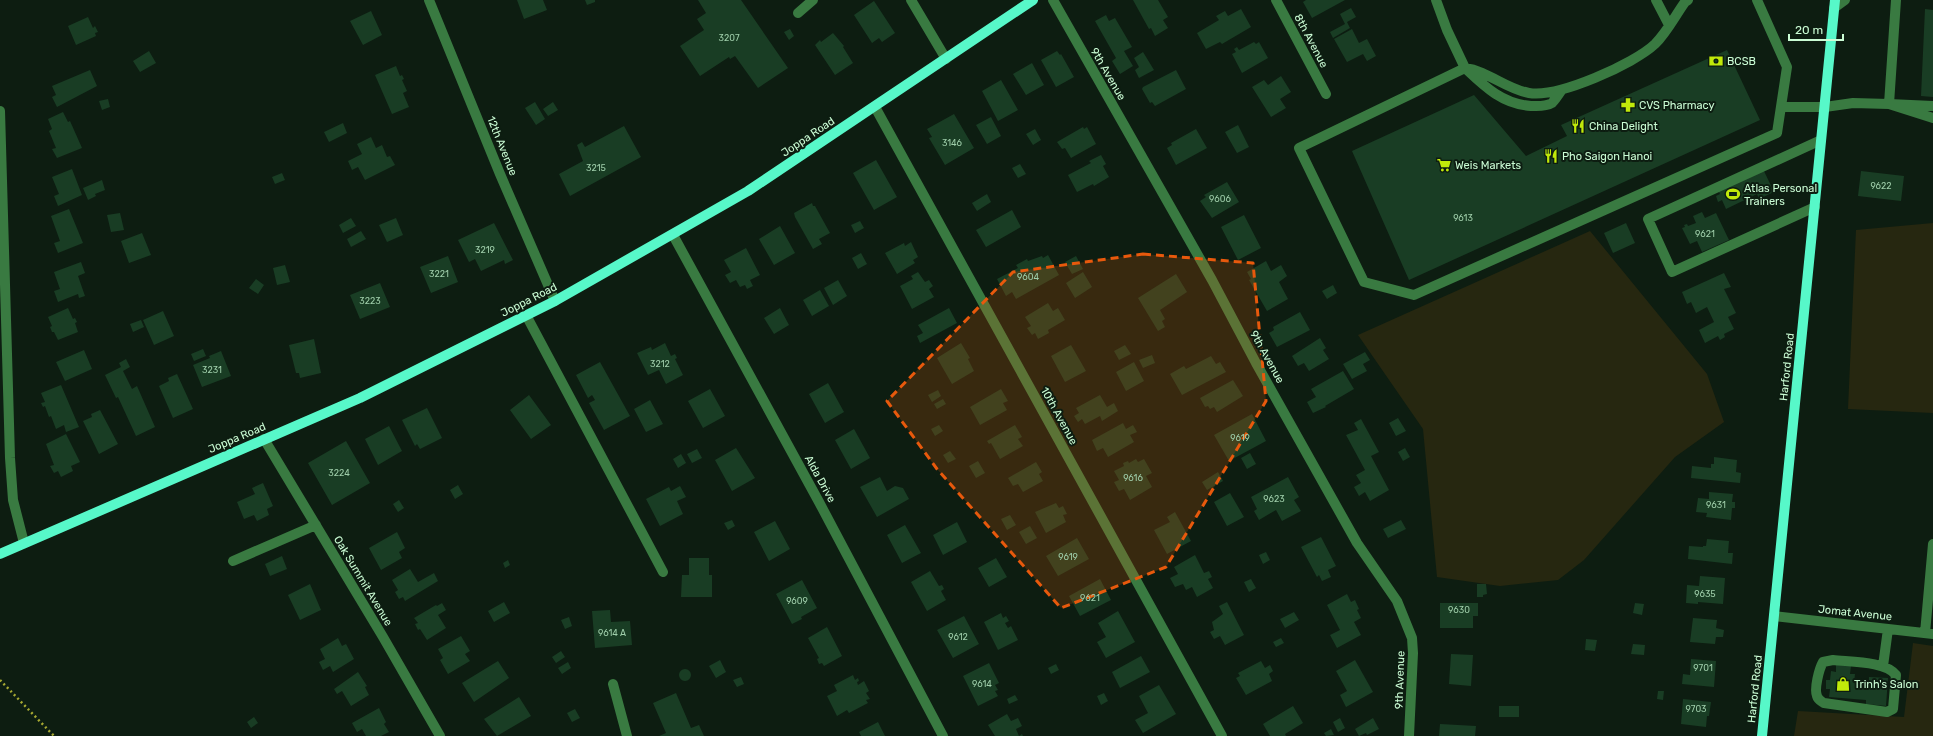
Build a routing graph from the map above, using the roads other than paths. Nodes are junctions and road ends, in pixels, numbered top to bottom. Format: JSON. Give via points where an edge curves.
{"nodes":[{"id":1,"x":429,"y":0,"type":"edge"},
{"id":2,"x":813,"y":0,"type":"edge"},
{"id":3,"x":911,"y":0,"type":"edge"},
{"id":4,"x":1033,"y":0,"type":"edge"},
{"id":5,"x":1053,"y":0,"type":"edge"},
{"id":6,"x":1276,"y":0,"type":"edge"},
{"id":7,"x":1436,"y":0,"type":"edge"},
{"id":8,"x":1656,"y":0,"type":"edge"},
{"id":9,"x":1688,"y":0,"type":"edge"},
{"id":10,"x":1757,"y":0,"type":"edge"},
{"id":11,"x":1845,"y":0,"type":"edge"},
{"id":12,"x":1896,"y":0,"type":"edge"},
{"id":13,"x":1835,"y":4,"type":"edge"},
{"id":14,"x":798,"y":13,"type":"dead end"},
{"id":15,"x":1669,"y":25,"type":"junction"},
{"id":16,"x":946,"y":59,"type":"junction"},
{"id":17,"x":1465,"y":68,"type":"junction"},
{"id":18,"x":1326,"y":94,"type":"dead end"},
{"id":19,"x":1888,"y":104,"type":"junction"},
{"id":20,"x":1933,"y":106,"type":"edge"},
{"id":21,"x":874,"y":107,"type":"junction"},
{"id":22,"x":1781,"y":107,"type":"junction"},
{"id":23,"x":1825,"y":107,"type":"junction"},
{"id":24,"x":0,"y":111,"type":"edge"},
{"id":25,"x":1933,"y":118,"type":"edge"},
{"id":26,"x":1821,"y":140,"type":"junction"},
{"id":27,"x":1815,"y":207,"type":"junction"},
{"id":28,"x":673,"y":235,"type":"junction"},
{"id":29,"x":555,"y":301,"type":"junction"},
{"id":30,"x":526,"y":316,"type":"junction"},
{"id":31,"x":264,"y":439,"type":"junction"},
{"id":32,"x":316,"y":525,"type":"junction"},
{"id":33,"x":24,"y":543,"type":"junction"},
{"id":34,"x":1933,"y":544,"type":"edge"},
{"id":35,"x":0,"y":554,"type":"edge"},
{"id":36,"x":233,"y":561,"type":"dead end"},
{"id":37,"x":663,"y":572,"type":"dead end"},
{"id":38,"x":1774,"y":616,"type":"junction"},
{"id":39,"x":1888,"y":629,"type":"junction"},
{"id":40,"x":1929,"y":633,"type":"edge"},
{"id":41,"x":1883,"y":666,"type":"junction"},
{"id":42,"x":613,"y":684,"type":"dead end"},
{"id":43,"x":440,"y":736,"type":"edge"},
{"id":44,"x":628,"y":736,"type":"edge"},
{"id":45,"x":943,"y":736,"type":"edge"},
{"id":46,"x":1222,"y":736,"type":"edge"},
{"id":47,"x":1409,"y":736,"type":"edge"},
{"id":48,"x":1762,"y":736,"type":"edge"}],
"edges":[{"from":1,"to":29,"type":"street","name":"12th Avenue"},
{"from":2,"to":14,"type":"street"},
{"from":3,"to":16,"type":"street"},
{"from":4,"to":16,"type":"main road","name":"Joppa Road"},
{"from":5,"to":47,"type":"street","name":"9th Avenue","via":[[1357,543],[1397,601],[1412,638]]},
{"from":6,"to":18,"type":"street","name":"8th Avenue"},
{"from":7,"to":17,"type":"street"},
{"from":8,"to":15,"type":"street"},
{"from":9,"to":15,"type":"street"},
{"from":10,"to":22,"type":"street","via":[[1787,67]]},
{"from":11,"to":13,"type":"street"},
{"from":12,"to":19,"type":"street"},
{"from":13,"to":23,"type":"main road","name":"Harford Road"},
{"from":15,"to":17,"type":"street","via":[[1655,44],[1638,58],[1561,91],[1531,94],[1515,90],[1474,69]]},
{"from":16,"to":21,"type":"main road","name":"Joppa Road"},
{"from":17,"to":22,"type":"street","via":[[1299,148],[1364,282],[1414,295],[1777,133]]},
{"from":19,"to":20,"type":"street"},
{"from":19,"to":23,"type":"street","via":[[1853,103]]},
{"from":19,"to":25,"type":"street"},
{"from":21,"to":28,"type":"main road","name":"Joppa Road","via":[[748,191]]},
{"from":21,"to":46,"type":"street","name":"10th Avenue"},
{"from":22,"to":23,"type":"street"},
{"from":23,"to":26,"type":"main road","name":"Harford Road"},
{"from":24,"to":33,"type":"street","via":[[10,458],[13,500]]},
{"from":26,"to":27,"type":"main road","name":"Harford Road"},
{"from":26,"to":27,"type":"street","via":[[1648,219],[1672,272]]},
{"from":27,"to":38,"type":"main road","name":"Harford Road"},
{"from":28,"to":29,"type":"main road","name":"Joppa Road"},
{"from":28,"to":45,"type":"street","name":"Alda Drive"},
{"from":29,"to":30,"type":"main road","name":"Joppa Road"},
{"from":30,"to":31,"type":"main road","name":"Joppa Road","via":[[367,394]]},
{"from":30,"to":37,"type":"street"},
{"from":31,"to":32,"type":"street","name":"Oak Summit Avenue"},
{"from":31,"to":33,"type":"main road","name":"Joppa Road"},
{"from":32,"to":36,"type":"street"},
{"from":32,"to":43,"type":"street","name":"Oak Summit Avenue"},
{"from":33,"to":35,"type":"main road","name":"Joppa Road"},
{"from":34,"to":40,"type":"street"},
{"from":38,"to":39,"type":"street","name":"Jomat Avenue"},
{"from":38,"to":48,"type":"main road","name":"Harford Road"},
{"from":39,"to":40,"type":"street","name":"Jomat Avenue"},
{"from":39,"to":41,"type":"street"},
{"from":41,"to":41,"type":"street","via":[[1833,660],[1823,662],[1819,669],[1816,695],[1824,703],[1887,712],[1893,708],[1895,702],[1896,675],[1893,670]]},
{"from":42,"to":44,"type":"street"}]}
